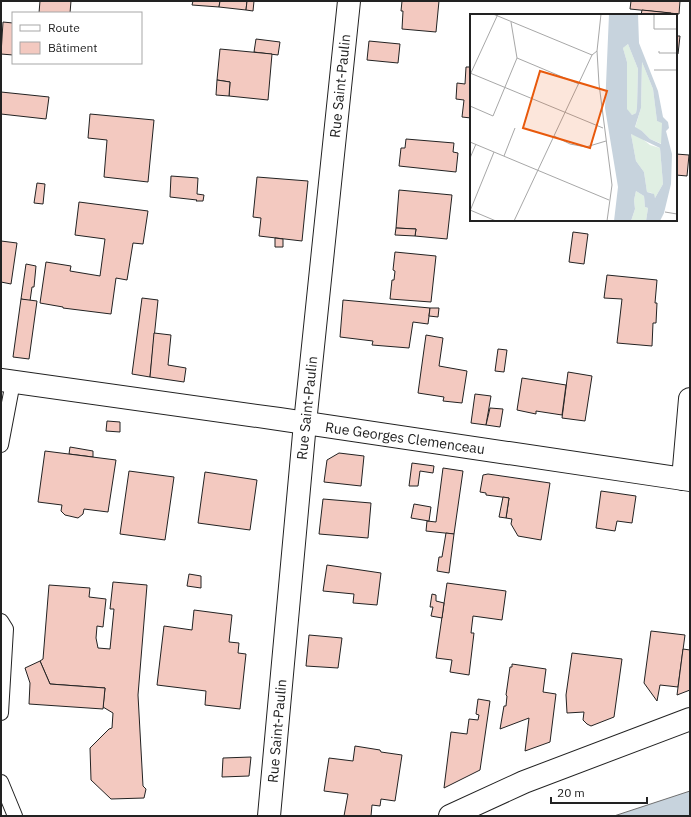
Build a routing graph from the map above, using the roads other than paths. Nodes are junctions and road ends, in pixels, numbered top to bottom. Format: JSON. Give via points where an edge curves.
{"nodes":[{"id":1,"x":349,"y":1,"type":"edge"},
{"id":2,"x":7,"y":381,"type":"edge"},
{"id":3,"x":690,"y":399,"type":"edge"},
{"id":4,"x":305,"y":423,"type":"junction"},
{"id":5,"x":1,"y":442,"type":"edge"},
{"id":6,"x":686,"y":480,"type":"edge"},
{"id":7,"x":1,"y":621,"type":"edge"},
{"id":8,"x":1,"y":713,"type":"edge"},
{"id":9,"x":690,"y":719,"type":"edge"},
{"id":10,"x":1,"y":782,"type":"edge"},
{"id":11,"x":15,"y":816,"type":"edge"},
{"id":12,"x":269,"y":816,"type":"edge"},
{"id":13,"x":450,"y":816,"type":"edge"}],
"edges":[{"from":1,"to":4,"type":"street","name":"Rue Saint-Paulin"},
{"from":2,"to":4,"type":"street","name":"Rue Georges Clemenceau"},
{"from":2,"to":5,"type":"lane"},
{"from":3,"to":6,"type":"street"},
{"from":4,"to":6,"type":"street","name":"Rue Georges Clemenceau"},
{"from":4,"to":12,"type":"street","name":"Rue Saint-Paulin"},
{"from":7,"to":8,"type":"lane","via":[[6,630]]},
{"from":9,"to":13,"type":"street","via":[[524,782]]},
{"from":10,"to":11,"type":"lane"}]}
